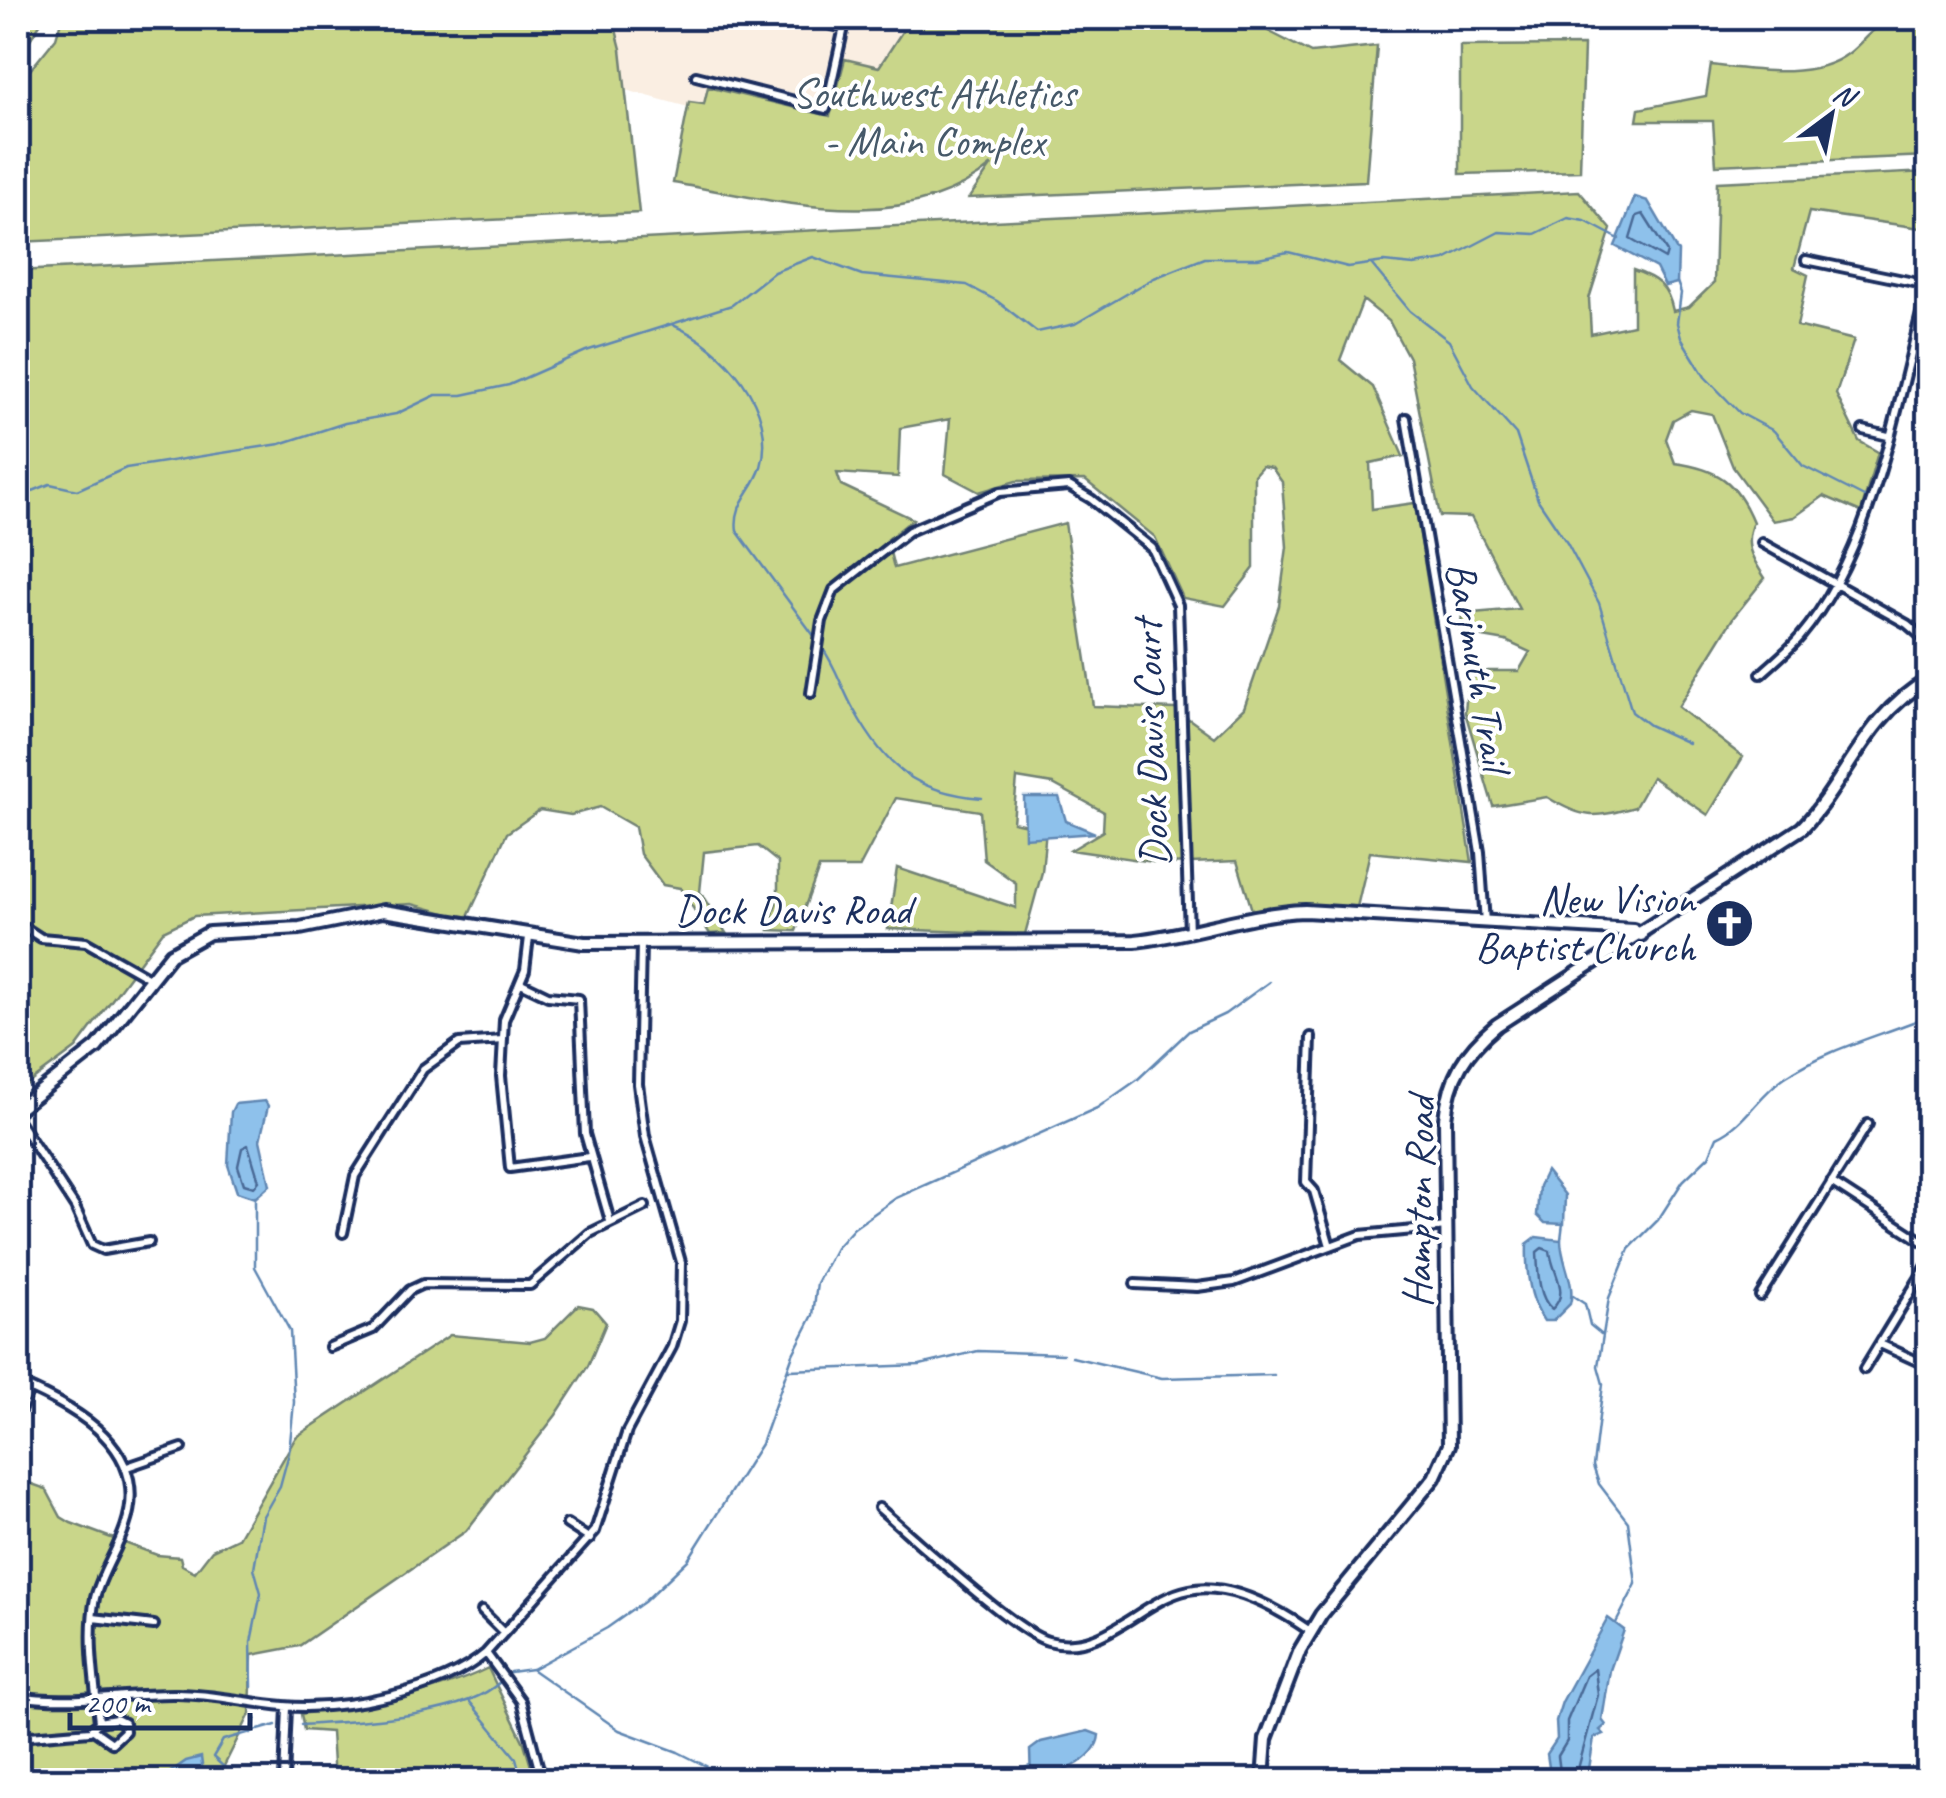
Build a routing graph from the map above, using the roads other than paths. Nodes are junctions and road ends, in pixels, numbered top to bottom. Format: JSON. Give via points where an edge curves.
{"nodes":[{"id":1,"x":803,"y":18,"type":"edge"},
{"id":2,"x":846,"y":18,"type":"edge"},
{"id":3,"x":844,"y":28,"type":"junction"},
{"id":4,"x":696,"y":76,"type":"dead end"},
{"id":5,"x":1806,"y":260,"type":"dead end"},
{"id":6,"x":1928,"y":286,"type":"edge"},
{"id":7,"x":1406,"y":418,"type":"dead end"},
{"id":8,"x":1863,"y":430,"type":"dead end"},
{"id":9,"x":1888,"y":436,"type":"junction"},
{"id":10,"x":1762,"y":543,"type":"dead end"},
{"id":11,"x":1834,"y":583,"type":"junction"},
{"id":12,"x":1928,"y":642,"type":"edge"},
{"id":13,"x":1761,"y":674,"type":"dead end"},
{"id":14,"x":1928,"y":680,"type":"edge"},
{"id":15,"x":812,"y":693,"type":"dead end"},
{"id":16,"x":18,"y":923,"type":"edge"},
{"id":17,"x":1486,"y":924,"type":"junction"},
{"id":18,"x":1189,"y":934,"type":"junction"},
{"id":19,"x":1641,"y":935,"type":"junction"},
{"id":20,"x":529,"y":937,"type":"junction"},
{"id":21,"x":641,"y":944,"type":"junction"},
{"id":22,"x":150,"y":979,"type":"junction"},
{"id":23,"x":520,"y":983,"type":"junction"},
{"id":24,"x":1311,"y":1037,"type":"dead end"},
{"id":25,"x":503,"y":1040,"type":"junction"},
{"id":26,"x":18,"y":1109,"type":"edge"},
{"id":27,"x":18,"y":1120,"type":"edge"},
{"id":28,"x":1868,"y":1124,"type":"dead end"},
{"id":29,"x":589,"y":1157,"type":"junction"},
{"id":30,"x":1831,"y":1182,"type":"junction"},
{"id":31,"x":645,"y":1206,"type":"dead end"},
{"id":32,"x":610,"y":1221,"type":"junction"},
{"id":33,"x":1448,"y":1227,"type":"junction"},
{"id":34,"x":343,"y":1234,"type":"dead end"},
{"id":35,"x":149,"y":1242,"type":"dead end"},
{"id":36,"x":1928,"y":1245,"type":"edge"},
{"id":37,"x":1330,"y":1246,"type":"junction"},
{"id":38,"x":1928,"y":1264,"type":"edge"},
{"id":39,"x":1134,"y":1284,"type":"dead end"},
{"id":40,"x":1760,"y":1296,"type":"dead end"},
{"id":41,"x":1880,"y":1344,"type":"junction"},
{"id":42,"x":330,"y":1347,"type":"dead end"},
{"id":43,"x":1928,"y":1366,"type":"edge"},
{"id":44,"x":1864,"y":1369,"type":"dead end"},
{"id":45,"x":18,"y":1383,"type":"edge"},
{"id":46,"x":30,"y":1388,"type":"junction"},
{"id":47,"x":18,"y":1416,"type":"edge"},
{"id":48,"x":182,"y":1448,"type":"dead end"},
{"id":49,"x":126,"y":1467,"type":"junction"},
{"id":50,"x":879,"y":1508,"type":"dead end"},
{"id":51,"x":566,"y":1524,"type":"dead end"},
{"id":52,"x":590,"y":1539,"type":"junction"},
{"id":53,"x":482,"y":1611,"type":"dead end"},
{"id":54,"x":93,"y":1618,"type":"junction"},
{"id":55,"x":154,"y":1625,"type":"dead end"},
{"id":56,"x":1310,"y":1631,"type":"junction"},
{"id":57,"x":504,"y":1633,"type":"junction"},
{"id":58,"x":486,"y":1653,"type":"junction"},
{"id":59,"x":18,"y":1696,"type":"edge"},
{"id":60,"x":96,"y":1699,"type":"junction"},
{"id":61,"x":288,"y":1707,"type":"junction"},
{"id":62,"x":18,"y":1737,"type":"edge"},
{"id":63,"x":284,"y":1780,"type":"edge"},
{"id":64,"x":542,"y":1780,"type":"edge"},
{"id":65,"x":1264,"y":1780,"type":"edge"}],
"edges":[{"from":1,"to":3,"type":"street"},
{"from":2,"to":3,"type":"street"},
{"from":3,"to":4,"type":"street","via":[[826,109]]},
{"from":5,"to":6,"type":"street"},
{"from":6,"to":9,"type":"street"},
{"from":7,"to":17,"type":"street","name":"Barjmuth Trail","via":[[1480,852]]},
{"from":8,"to":9,"type":"street"},
{"from":9,"to":11,"type":"street","via":[[1866,514]]},
{"from":10,"to":11,"type":"street"},
{"from":11,"to":12,"type":"street"},
{"from":11,"to":13,"type":"street","via":[[1800,636]]},
{"from":14,"to":19,"type":"street","name":"Hampton Road","via":[[1883,713],[1802,828]]},
{"from":15,"to":18,"type":"street","name":"Dock Davis Court","via":[[822,621],[834,590],[909,531],[1000,492],[1069,486],[1091,499],[1152,548],[1178,604]]},
{"from":16,"to":22,"type":"street","via":[[41,938],[86,942]]},
{"from":17,"to":18,"type":"street","name":"Dock Davis Road","via":[[1265,912]]},
{"from":17,"to":19,"type":"street","name":"Dock Davis Road"},
{"from":18,"to":21,"type":"street","name":"Dock Davis Road","via":[[1135,941]]},
{"from":19,"to":33,"type":"street","name":"Hampton Road","via":[[1497,1025],[1460,1062],[1445,1118]]},
{"from":20,"to":21,"type":"street","name":"Dock Davis Road"},
{"from":20,"to":22,"type":"street","name":"Dock Davis Road","via":[[372,911],[300,928],[209,932],[180,947]]},
{"from":20,"to":23,"type":"street"},
{"from":21,"to":52,"type":"street","via":[[638,1084],[681,1262],[683,1305],[672,1347],[627,1431]]},
{"from":22,"to":26,"type":"street","name":"Dock Davis Road","via":[[98,1047]]},
{"from":23,"to":25,"type":"street","via":[[510,998]]},
{"from":23,"to":29,"type":"street","via":[[548,996],[579,999]]},
{"from":24,"to":37,"type":"street","via":[[1306,1182]]},
{"from":25,"to":29,"type":"street","via":[[510,1168]]},
{"from":25,"to":34,"type":"street","via":[[459,1043],[423,1069],[355,1176]]},
{"from":27,"to":35,"type":"street","via":[[92,1245],[103,1250]]},
{"from":28,"to":30,"type":"street"},
{"from":29,"to":32,"type":"street"},
{"from":30,"to":36,"type":"street"},
{"from":30,"to":40,"type":"street"},
{"from":31,"to":32,"type":"street"},
{"from":32,"to":42,"type":"street","via":[[530,1285],[423,1284],[374,1329]]},
{"from":33,"to":37,"type":"street","via":[[1360,1235]]},
{"from":33,"to":56,"type":"street","name":"Hampton Road","via":[[1452,1421],[1445,1458]]},
{"from":37,"to":39,"type":"street","via":[[1234,1282]]},
{"from":38,"to":41,"type":"street"},
{"from":41,"to":43,"type":"street"},
{"from":41,"to":44,"type":"street"},
{"from":45,"to":46,"type":"street"},
{"from":46,"to":47,"type":"street"},
{"from":46,"to":49,"type":"street","via":[[81,1414]]},
{"from":48,"to":49,"type":"street"},
{"from":49,"to":54,"type":"street","via":[[128,1516]]},
{"from":50,"to":56,"type":"street","via":[[1046,1641],[1093,1641],[1156,1604],[1210,1588],[1251,1599]]},
{"from":51,"to":52,"type":"street"},
{"from":52,"to":57,"type":"street"},
{"from":53,"to":57,"type":"street"},
{"from":54,"to":55,"type":"street"},
{"from":54,"to":60,"type":"street"},
{"from":56,"to":65,"type":"street","name":"Hampton Road","via":[[1266,1739]]},
{"from":57,"to":58,"type":"street"},
{"from":58,"to":61,"type":"street","via":[[436,1684]]},
{"from":58,"to":64,"type":"street","via":[[521,1701]]},
{"from":59,"to":60,"type":"street"},
{"from":60,"to":61,"type":"street","via":[[176,1694]]},
{"from":60,"to":62,"type":"street","via":[[95,1725]]},
{"from":61,"to":63,"type":"street"}]}
